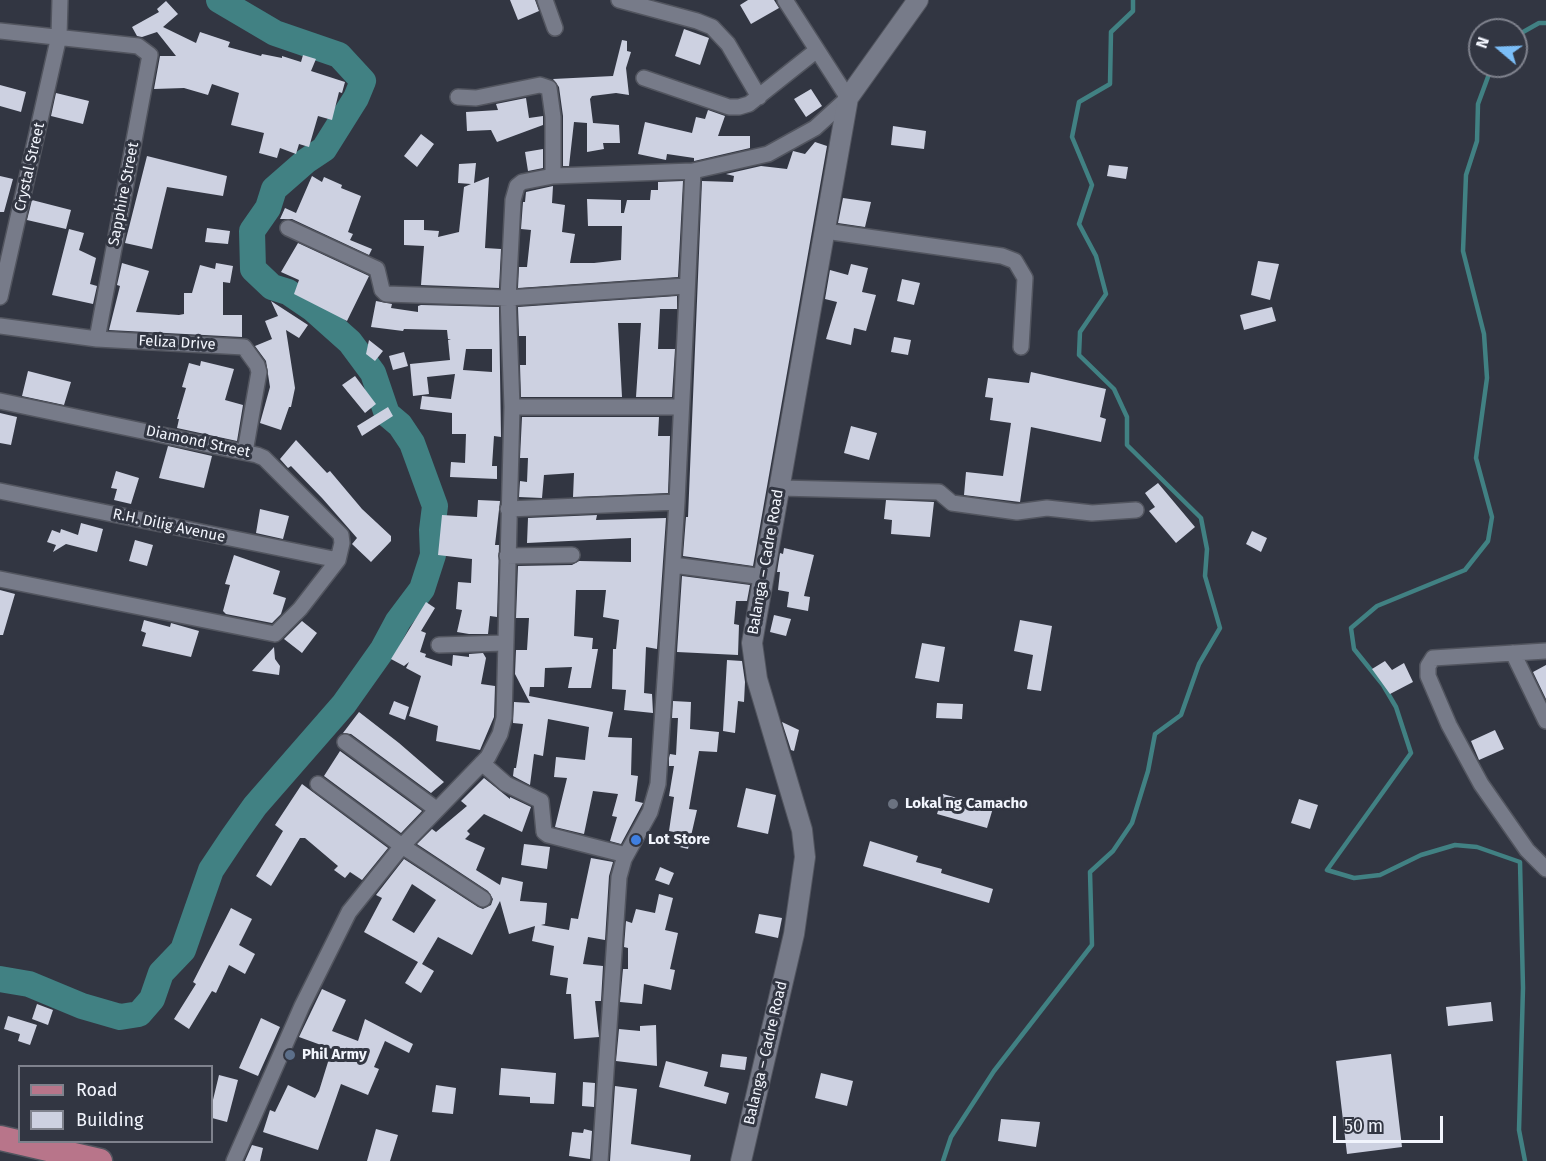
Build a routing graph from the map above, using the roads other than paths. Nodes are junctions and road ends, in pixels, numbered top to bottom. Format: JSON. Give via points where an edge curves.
{"nodes":[{"id":1,"x":60,"y":0,"type":"edge"},
{"id":2,"x":545,"y":0,"type":"edge"},
{"id":3,"x":620,"y":0,"type":"edge"},
{"id":4,"x":785,"y":0,"type":"edge"},
{"id":5,"x":918,"y":0,"type":"edge"},
{"id":6,"x":555,"y":28,"type":"dead end"},
{"id":7,"x":0,"y":31,"type":"edge"},
{"id":8,"x":59,"y":36,"type":"junction"},
{"id":9,"x":817,"y":50,"type":"junction"},
{"id":10,"x":644,"y":78,"type":"dead end"},
{"id":11,"x":759,"y":97,"type":"junction"},
{"id":12,"x":458,"y":98,"type":"dead end"},
{"id":13,"x":848,"y":98,"type":"junction"},
{"id":14,"x":693,"y":171,"type":"junction"},
{"id":15,"x":553,"y":176,"type":"junction"},
{"id":16,"x":288,"y":228,"type":"dead end"},
{"id":17,"x":825,"y":231,"type":"junction"},
{"id":18,"x":686,"y":286,"type":"junction"},
{"id":19,"x":0,"y":297,"type":"edge"},
{"id":20,"x":508,"y":298,"type":"junction"},
{"id":21,"x":0,"y":326,"type":"edge"},
{"id":22,"x":97,"y":339,"type":"junction"},
{"id":23,"x":1021,"y":347,"type":"dead end"},
{"id":24,"x":0,"y":401,"type":"edge"},
{"id":25,"x":512,"y":407,"type":"junction"},
{"id":26,"x":681,"y":407,"type":"junction"},
{"id":27,"x":245,"y":452,"type":"junction"},
{"id":28,"x":780,"y":488,"type":"junction"},
{"id":29,"x":0,"y":491,"type":"edge"},
{"id":30,"x":677,"y":502,"type":"junction"},
{"id":31,"x":508,"y":509,"type":"junction"},
{"id":32,"x":1136,"y":510,"type":"dead end"},
{"id":33,"x":572,"y":555,"type":"dead end"},
{"id":34,"x":507,"y":556,"type":"junction"},
{"id":35,"x":338,"y":560,"type":"junction"},
{"id":36,"x":673,"y":565,"type":"junction"},
{"id":37,"x":764,"y":577,"type":"junction"},
{"id":38,"x":0,"y":579,"type":"edge"},
{"id":39,"x":506,"y":642,"type":"junction"},
{"id":40,"x":439,"y":645,"type":"dead end"},
{"id":41,"x":1546,"y":651,"type":"edge"},
{"id":42,"x":1513,"y":653,"type":"junction"},
{"id":43,"x":1546,"y":721,"type":"edge"},
{"id":44,"x":345,"y":742,"type":"dead end"},
{"id":45,"x":482,"y":763,"type":"junction"},
{"id":46,"x":318,"y":784,"type":"dead end"},
{"id":47,"x":436,"y":809,"type":"junction"},
{"id":48,"x":402,"y":846,"type":"junction"},
{"id":49,"x":626,"y":855,"type":"junction"},
{"id":50,"x":1546,"y":870,"type":"edge"},
{"id":51,"x":483,"y":899,"type":"dead end"},
{"id":52,"x":0,"y":1138,"type":"edge"},
{"id":53,"x":18,"y":1142,"type":"edge"},
{"id":54,"x":22,"y":1143,"type":"edge"},
{"id":55,"x":0,"y":1153,"type":"edge"},
{"id":56,"x":37,"y":1161,"type":"edge"},
{"id":57,"x":100,"y":1161,"type":"edge"},
{"id":58,"x":234,"y":1161,"type":"edge"},
{"id":59,"x":600,"y":1161,"type":"edge"},
{"id":60,"x":741,"y":1161,"type":"edge"}],
"edges":[{"from":1,"to":8,"type":"street","name":"Crystal Street"},
{"from":2,"to":6,"type":"street"},
{"from":3,"to":11,"type":"street","via":[[712,27],[728,44]]},
{"from":4,"to":9,"type":"street"},
{"from":5,"to":13,"type":"street"},
{"from":7,"to":8,"type":"street"},
{"from":8,"to":19,"type":"street","name":"Crystal Street"},
{"from":8,"to":22,"type":"street","name":"Sapphire Street","via":[[138,46],[150,55]]},
{"from":9,"to":11,"type":"street"},
{"from":9,"to":13,"type":"street"},
{"from":10,"to":11,"type":"street","via":[[729,107],[749,104]]},
{"from":12,"to":15,"type":"street","via":[[540,85],[549,88]]},
{"from":13,"to":14,"type":"street","via":[[815,128],[768,154]]},
{"from":13,"to":17,"type":"street","name":"Balanga – Cadre Road"},
{"from":14,"to":15,"type":"street"},
{"from":14,"to":18,"type":"street"},
{"from":15,"to":20,"type":"street","via":[[522,182],[514,193]]},
{"from":16,"to":20,"type":"street","via":[[377,269],[386,294]]},
{"from":17,"to":23,"type":"street","via":[[1015,261],[1025,278]]},
{"from":17,"to":28,"type":"street","name":"Balanga – Cadre Road"},
{"from":18,"to":20,"type":"street"},
{"from":18,"to":26,"type":"street"},
{"from":20,"to":25,"type":"street"},
{"from":21,"to":22,"type":"street","name":"Feliza Drive"},
{"from":22,"to":27,"type":"street","name":"Feliza Drive","via":[[244,347],[259,372]]},
{"from":24,"to":27,"type":"street","name":"Diamond Street"},
{"from":25,"to":26,"type":"street"},
{"from":25,"to":31,"type":"street"},
{"from":26,"to":30,"type":"street"},
{"from":27,"to":35,"type":"street","name":"Diamond Street","via":[[264,458],[341,535]]},
{"from":28,"to":32,"type":"street","via":[[939,492],[952,503],[1017,512],[1047,508],[1092,513]]},
{"from":28,"to":37,"type":"street","name":"Balanga – Cadre Road"},
{"from":29,"to":35,"type":"street","name":"R.H. Dilig Avenue"},
{"from":30,"to":31,"type":"street"},
{"from":30,"to":36,"type":"street"},
{"from":31,"to":34,"type":"street"},
{"from":33,"to":34,"type":"street"},
{"from":34,"to":39,"type":"street"},
{"from":35,"to":38,"type":"street","via":[[275,634]]},
{"from":36,"to":37,"type":"street"},
{"from":36,"to":49,"type":"street","via":[[658,784],[650,813]]},
{"from":37,"to":60,"type":"street","name":"Balanga – Cadre Road","via":[[752,650],[806,844],[806,856],[794,934]]},
{"from":39,"to":40,"type":"street"},
{"from":39,"to":45,"type":"street","via":[[504,718],[494,746]]},
{"from":41,"to":42,"type":"street"},
{"from":42,"to":43,"type":"street"},
{"from":42,"to":50,"type":"street","via":[[1433,658],[1428,676],[1481,784],[1527,850]]},
{"from":44,"to":47,"type":"street"},
{"from":45,"to":47,"type":"street"},
{"from":45,"to":49,"type":"street","via":[[506,784],[541,801],[544,832],[548,835]]},
{"from":46,"to":48,"type":"street"},
{"from":47,"to":48,"type":"street"},
{"from":48,"to":51,"type":"street"},
{"from":48,"to":58,"type":"street","via":[[349,912],[302,1006]]},
{"from":49,"to":59,"type":"street","via":[[620,877]]},
{"from":52,"to":53,"type":"main road"},
{"from":54,"to":57,"type":"main road"},
{"from":55,"to":56,"type":"main road"}]}
